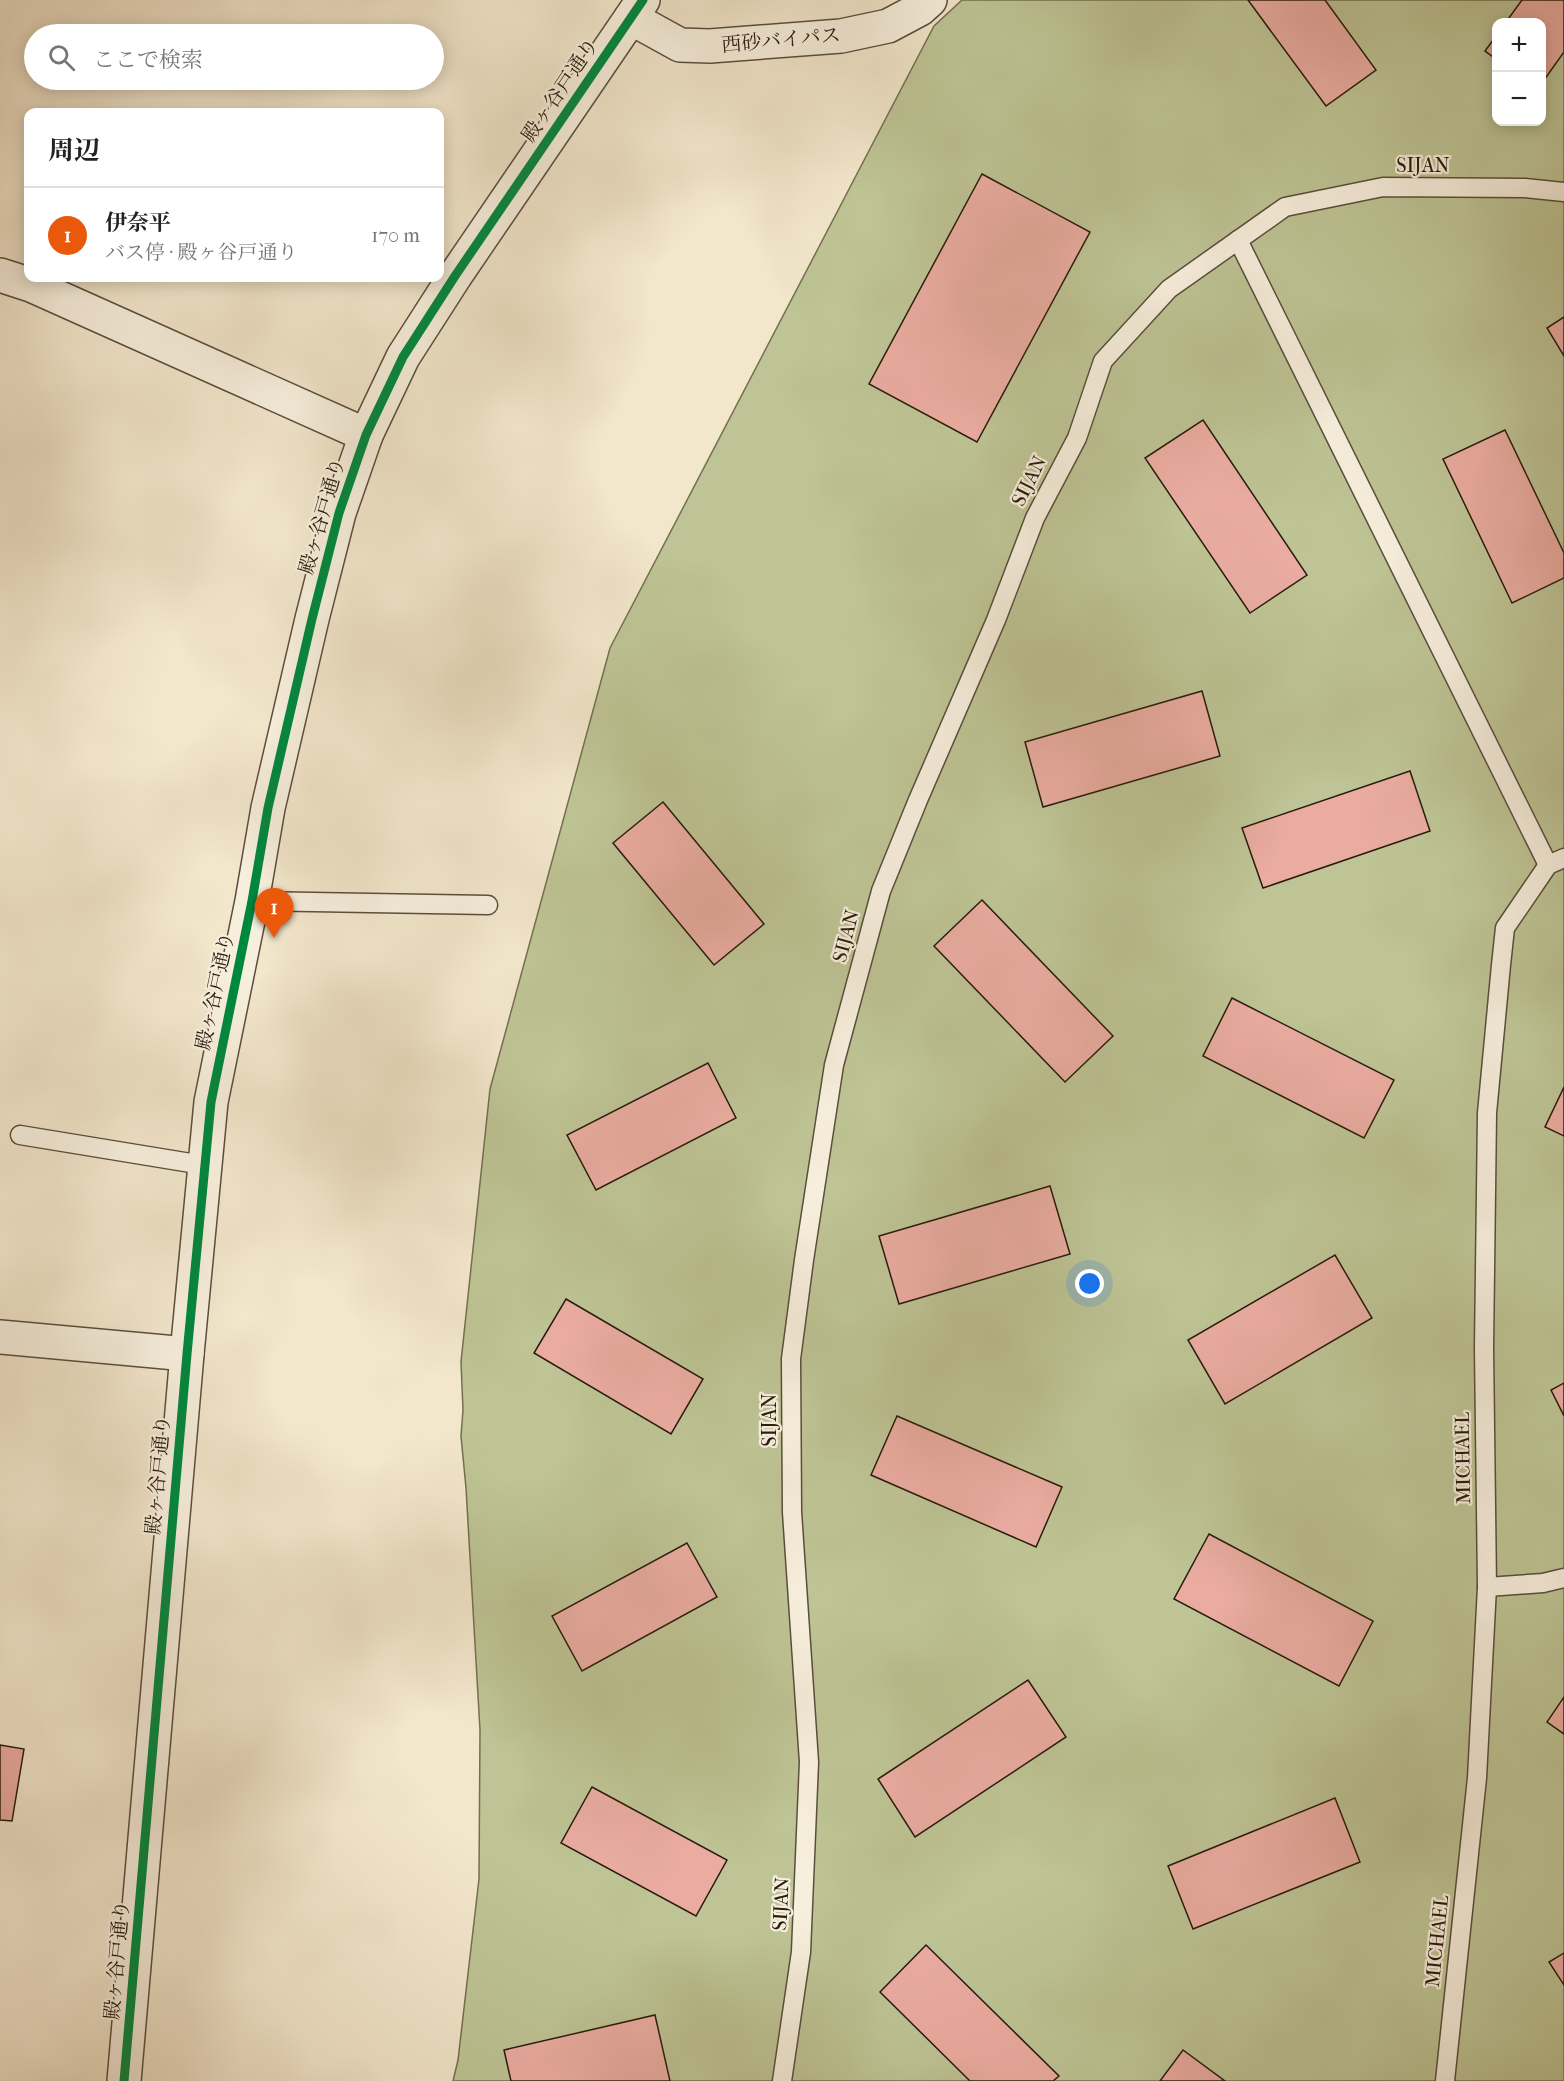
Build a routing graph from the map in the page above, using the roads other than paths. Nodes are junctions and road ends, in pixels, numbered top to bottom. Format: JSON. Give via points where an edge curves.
{"nodes":[{"id":1,"x":930,"y":0,"type":"edge"},
{"id":2,"x":637,"y":9,"type":"edge"},
{"id":3,"x":1564,"y":192,"type":"edge"},
{"id":4,"x":1238,"y":240,"type":"junction"},
{"id":5,"x":0,"y":275,"type":"edge"},
{"id":6,"x":366,"y":435,"type":"junction"},
{"id":7,"x":1556,"y":861,"type":"edge"},
{"id":8,"x":252,"y":901,"type":"junction"},
{"id":9,"x":488,"y":905,"type":"dead end"},
{"id":10,"x":20,"y":1135,"type":"dead end"},
{"id":11,"x":203,"y":1166,"type":"junction"},
{"id":12,"x":0,"y":1336,"type":"edge"},
{"id":13,"x":187,"y":1354,"type":"junction"},
{"id":14,"x":1564,"y":1578,"type":"edge"},
{"id":15,"x":1487,"y":1587,"type":"junction"},
{"id":16,"x":124,"y":2081,"type":"edge"},
{"id":17,"x":782,"y":2081,"type":"edge"},
{"id":18,"x":1445,"y":2081,"type":"edge"}],
"edges":[{"from":1,"to":2,"type":"street","name":"西砂バイパス","via":[[888,26],[841,36],[710,46],[680,45]]},
{"from":2,"to":6,"type":"street","name":"殿ヶ谷戸通り","via":[[409,348]]},
{"from":3,"to":4,"type":"lane","name":"SIJAN","via":[[1383,187],[1285,207]]},
{"from":4,"to":7,"type":"lane"},
{"from":4,"to":17,"type":"lane","name":"SIJAN","via":[[1169,289],[1103,360],[1077,438],[1035,518],[881,891],[834,1065],[791,1359],[792,1512],[809,1762],[801,1952]]},
{"from":5,"to":6,"type":"street","via":[[32,285]]},
{"from":6,"to":8,"type":"street","name":"殿ヶ谷戸通り","via":[[339,513],[312,619],[268,808]]},
{"from":7,"to":15,"type":"lane","name":"MICHAEL","via":[[1505,928],[1487,1113]]},
{"from":8,"to":9,"type":"lane"},
{"from":8,"to":11,"type":"street","name":"殿ヶ谷戸通り","via":[[211,1102]]},
{"from":10,"to":11,"type":"lane"},
{"from":11,"to":13,"type":"street","name":"殿ヶ谷戸通り"},
{"from":12,"to":13,"type":"street"},
{"from":13,"to":16,"type":"street","name":"殿ヶ谷戸通り"},
{"from":14,"to":15,"type":"lane"},
{"from":15,"to":18,"type":"lane","name":"MICHAEL","via":[[1477,1778]]}]}
